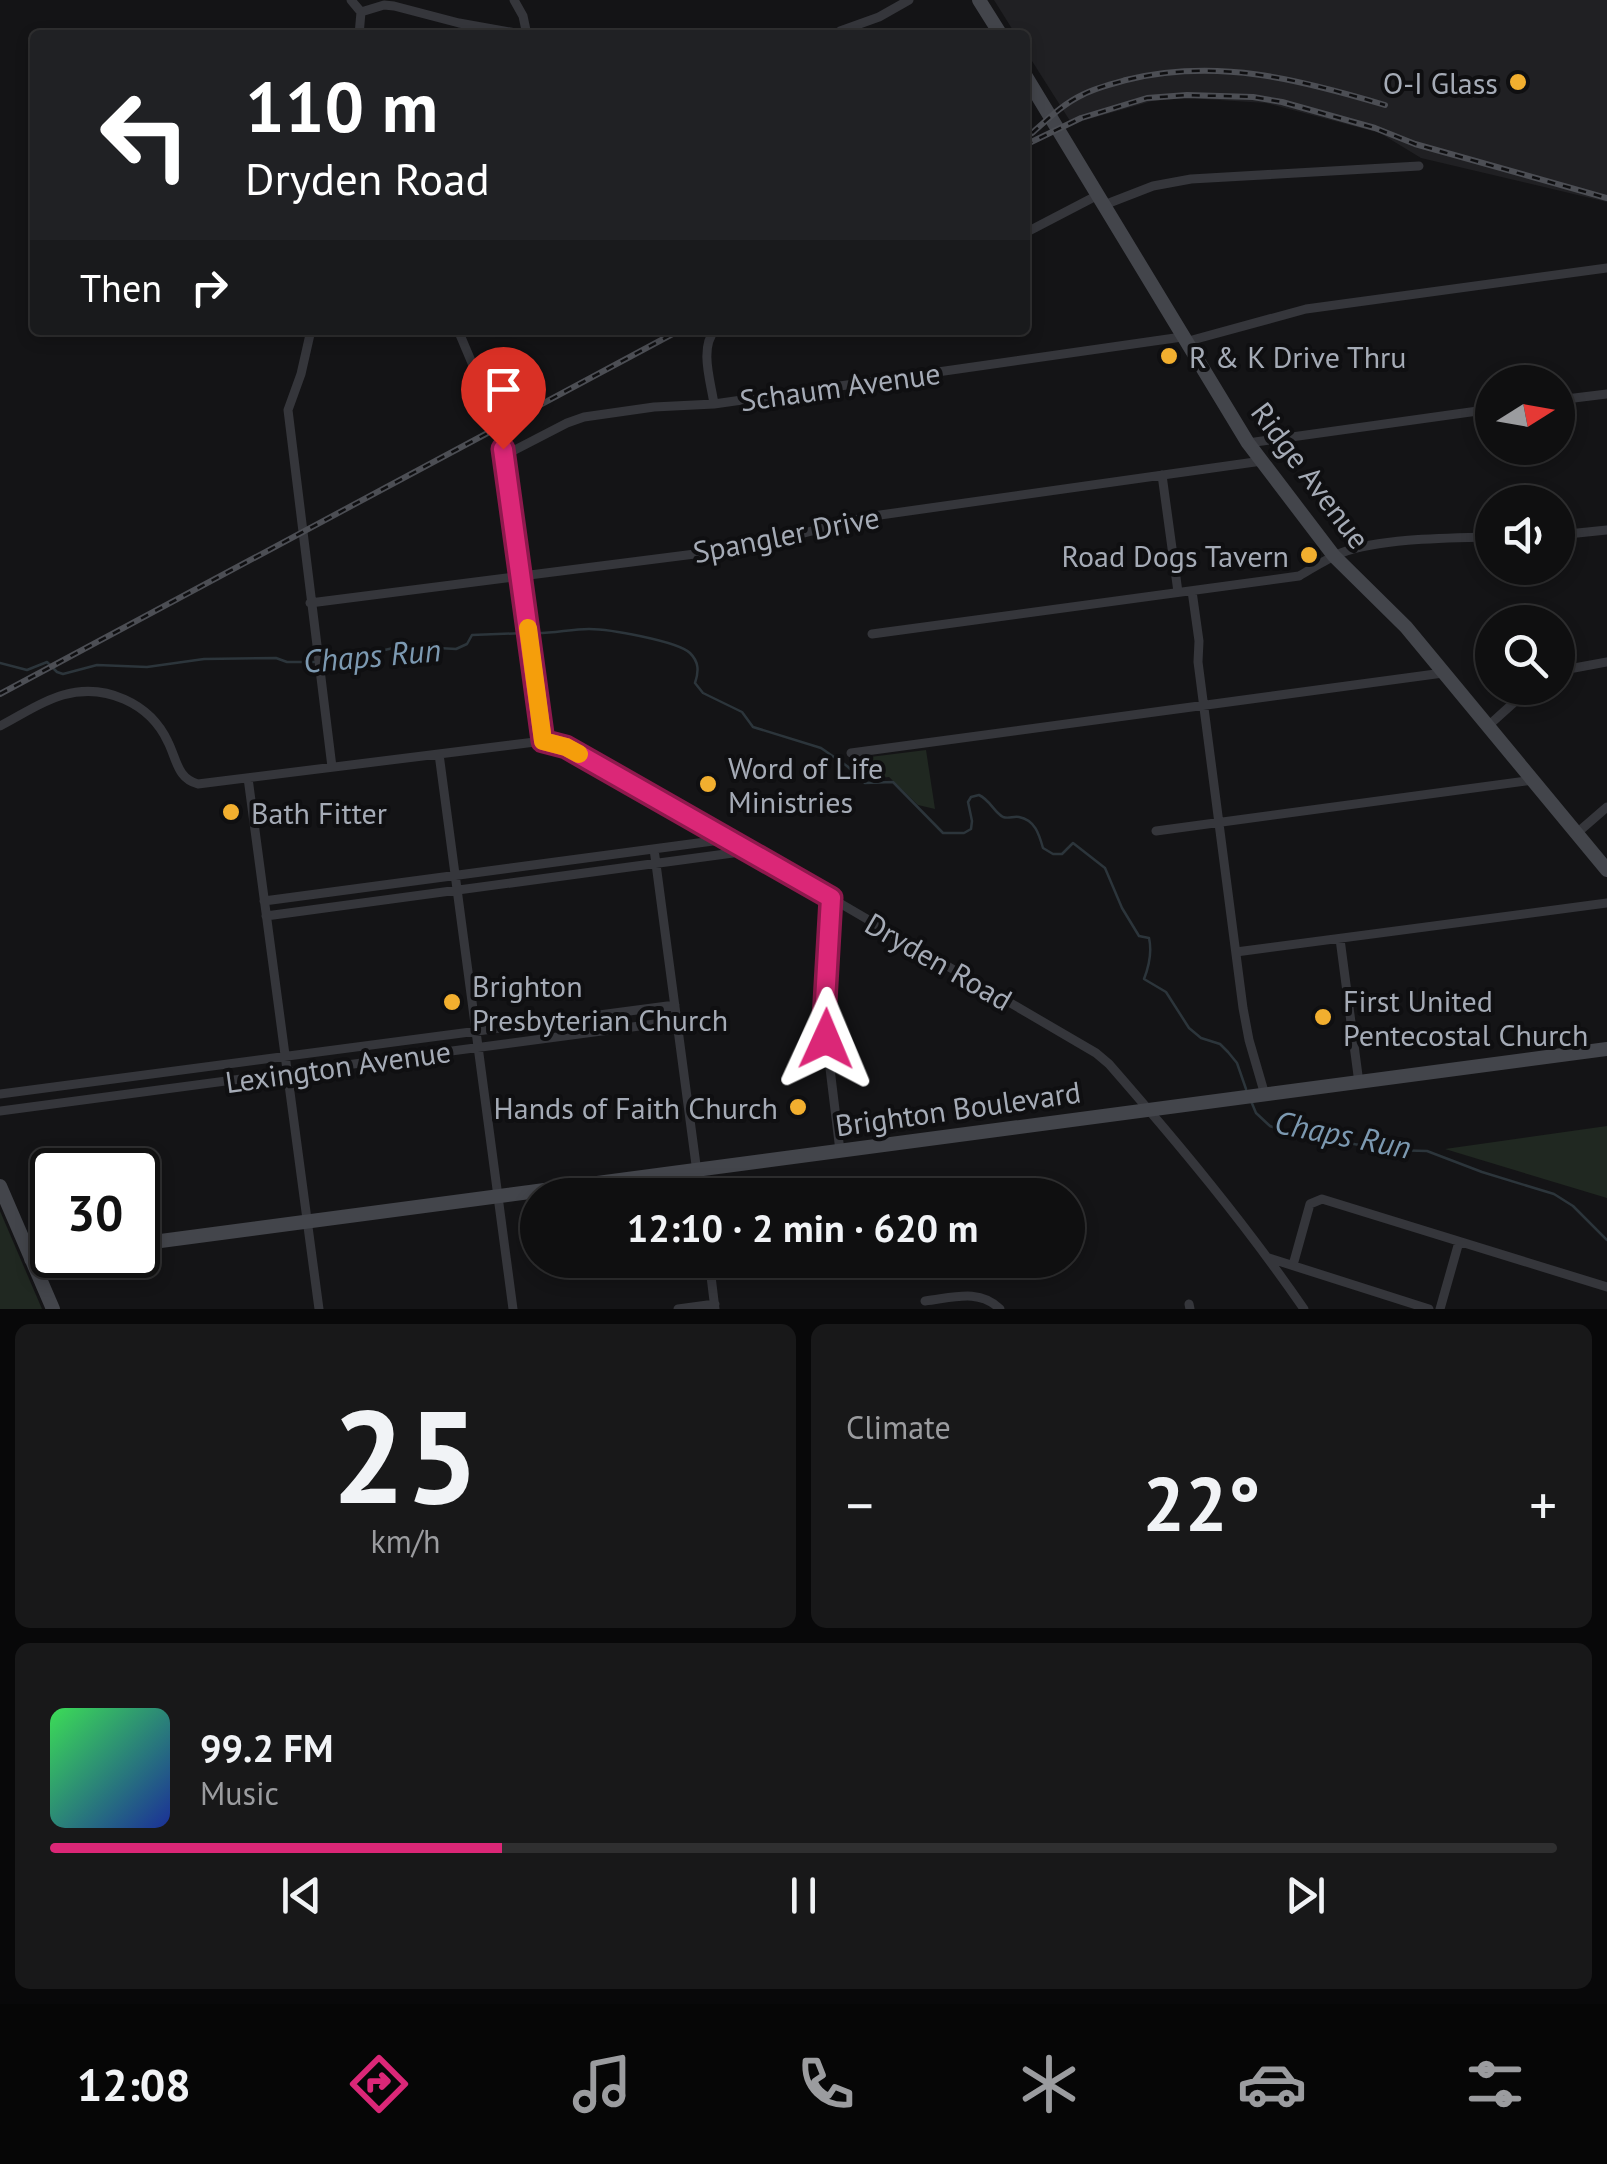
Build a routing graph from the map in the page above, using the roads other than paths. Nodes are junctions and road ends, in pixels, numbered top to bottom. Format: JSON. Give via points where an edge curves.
{"nodes":[{"id":1,"x":351,"y":0,"type":"edge"},
{"id":2,"x":514,"y":0,"type":"edge"},
{"id":3,"x":910,"y":0,"type":"edge"},
{"id":4,"x":979,"y":0,"type":"edge"},
{"id":5,"x":361,"y":12,"type":"junction"},
{"id":6,"x":359,"y":30,"type":"edge"},
{"id":7,"x":501,"y":30,"type":"edge"},
{"id":8,"x":526,"y":30,"type":"edge"},
{"id":9,"x":843,"y":30,"type":"edge"},
{"id":10,"x":998,"y":30,"type":"edge"},
{"id":11,"x":1030,"y":82,"type":"edge"},
{"id":12,"x":1419,"y":166,"type":"dead end"},
{"id":13,"x":1101,"y":200,"type":"junction"},
{"id":14,"x":1030,"y":231,"type":"edge"},
{"id":15,"x":1607,"y":268,"type":"edge"},
{"id":16,"x":310,"y":335,"type":"edge"},
{"id":17,"x":460,"y":335,"type":"edge"},
{"id":18,"x":712,"y":335,"type":"edge"},
{"id":19,"x":1184,"y":340,"type":"junction"},
{"id":20,"x":1607,"y":394,"type":"edge"},
{"id":21,"x":1575,"y":398,"type":"edge"},
{"id":22,"x":714,"y":404,"type":"junction"},
{"id":23,"x":1475,"y":411,"type":"edge"},
{"id":24,"x":1248,"y":443,"type":"junction"},
{"id":25,"x":505,"y":456,"type":"junction"},
{"id":26,"x":1262,"y":460,"type":"junction"},
{"id":27,"x":1162,"y":476,"type":"junction"},
{"id":28,"x":1607,"y":530,"type":"edge"},
{"id":29,"x":1575,"y":533,"type":"edge"},
{"id":30,"x":1475,"y":538,"type":"edge"},
{"id":31,"x":1334,"y":556,"type":"junction"},
{"id":32,"x":520,"y":575,"type":"junction"},
{"id":33,"x":1192,"y":591,"type":"junction"},
{"id":34,"x":1178,"y":592,"type":"junction"},
{"id":35,"x":310,"y":603,"type":"junction"},
{"id":36,"x":872,"y":634,"type":"dead end"},
{"id":37,"x":1607,"y":662,"type":"edge"},
{"id":38,"x":1575,"y":668,"type":"edge"},
{"id":39,"x":1444,"y":673,"type":"junction"},
{"id":40,"x":1204,"y":705,"type":"junction"},
{"id":41,"x":1511,"y":705,"type":"edge"},
{"id":42,"x":0,"y":726,"type":"edge"},
{"id":43,"x":1488,"y":726,"type":"junction"},
{"id":44,"x":543,"y":741,"type":"junction"},
{"id":45,"x":851,"y":753,"type":"dead end"},
{"id":46,"x":439,"y":754,"type":"junction"},
{"id":47,"x":332,"y":767,"type":"junction"},
{"id":48,"x":248,"y":778,"type":"junction"},
{"id":49,"x":1533,"y":780,"type":"junction"},
{"id":50,"x":1607,"y":808,"type":"edge"},
{"id":51,"x":1218,"y":823,"type":"junction"},
{"id":52,"x":1156,"y":831,"type":"dead end"},
{"id":53,"x":1576,"y":833,"type":"junction"},
{"id":54,"x":726,"y":836,"type":"junction"},
{"id":55,"x":741,"y":845,"type":"junction"},
{"id":56,"x":654,"y":849,"type":"junction"},
{"id":57,"x":656,"y":865,"type":"junction"},
{"id":58,"x":1607,"y":870,"type":"edge"},
{"id":59,"x":455,"y":876,"type":"junction"},
{"id":60,"x":458,"y":891,"type":"junction"},
{"id":61,"x":831,"y":898,"type":"junction"},
{"id":62,"x":264,"y":901,"type":"junction"},
{"id":63,"x":1607,"y":903,"type":"edge"},
{"id":64,"x":266,"y":916,"type":"junction"},
{"id":65,"x":1340,"y":939,"type":"junction"},
{"id":66,"x":1236,"y":952,"type":"junction"},
{"id":67,"x":675,"y":1005,"type":"junction"},
{"id":68,"x":677,"y":1021,"type":"junction"},
{"id":69,"x":476,"y":1030,"type":"junction"},
{"id":70,"x":478,"y":1047,"type":"junction"},
{"id":71,"x":1607,"y":1049,"type":"edge"},
{"id":72,"x":284,"y":1056,"type":"junction"},
{"id":73,"x":286,"y":1073,"type":"junction"},
{"id":74,"x":1359,"y":1083,"type":"junction"},
{"id":75,"x":0,"y":1094,"type":"edge"},
{"id":76,"x":1261,"y":1096,"type":"junction"},
{"id":77,"x":1149,"y":1110,"type":"junction"},
{"id":78,"x":0,"y":1111,"type":"edge"},
{"id":79,"x":840,"y":1151,"type":"junction"},
{"id":80,"x":697,"y":1170,"type":"junction"},
{"id":81,"x":698,"y":1178,"type":"edge"},
{"id":82,"x":0,"y":1186,"type":"edge"},
{"id":83,"x":498,"y":1196,"type":"junction"},
{"id":84,"x":307,"y":1222,"type":"junction"},
{"id":85,"x":160,"y":1241,"type":"edge"},
{"id":86,"x":1459,"y":1242,"type":"junction"},
{"id":87,"x":30,"y":1257,"type":"edge"},
{"id":88,"x":1269,"y":1258,"type":"junction"},
{"id":89,"x":1293,"y":1264,"type":"junction"},
{"id":90,"x":39,"y":1278,"type":"edge"},
{"id":91,"x":711,"y":1278,"type":"edge"},
{"id":92,"x":1607,"y":1288,"type":"edge"},
{"id":93,"x":925,"y":1301,"type":"dead end"},
{"id":94,"x":715,"y":1307,"type":"edge"},
{"id":95,"x":52,"y":1309,"type":"edge"},
{"id":96,"x":319,"y":1309,"type":"edge"},
{"id":97,"x":513,"y":1309,"type":"edge"},
{"id":98,"x":678,"y":1309,"type":"edge"},
{"id":99,"x":1000,"y":1309,"type":"edge"},
{"id":100,"x":1304,"y":1309,"type":"edge"},
{"id":101,"x":1429,"y":1309,"type":"edge"},
{"id":102,"x":1440,"y":1309,"type":"edge"}],
"edges":[{"from":1,"to":5,"type":"street"},
{"from":2,"to":8,"type":"street"},
{"from":3,"to":9,"type":"street"},
{"from":4,"to":10,"type":"street"},
{"from":5,"to":6,"type":"street"},
{"from":5,"to":7,"type":"street","via":[[394,6]]},
{"from":11,"to":13,"type":"street","name":"Ridge Avenue"},
{"from":12,"to":13,"type":"street","via":[[1190,178]]},
{"from":13,"to":14,"type":"street"},
{"from":13,"to":19,"type":"street","name":"Ridge Avenue"},
{"from":15,"to":19,"type":"street","name":"Schaum Avenue","via":[[1306,310]]},
{"from":16,"to":35,"type":"street","via":[[288,410]]},
{"from":17,"to":25,"type":"street"},
{"from":18,"to":22,"type":"street","via":[[707,353]]},
{"from":19,"to":22,"type":"street","name":"Schaum Avenue"},
{"from":19,"to":24,"type":"street","name":"Ridge Avenue"},
{"from":20,"to":21,"type":"street"},
{"from":22,"to":25,"type":"street","name":"Schaum Avenue","via":[[584,417]]},
{"from":23,"to":24,"type":"street"},
{"from":24,"to":26,"type":"street","name":"Ridge Avenue"},
{"from":25,"to":32,"type":"street"},
{"from":26,"to":27,"type":"street","name":"Spangler Drive"},
{"from":26,"to":31,"type":"street","name":"Ridge Avenue"},
{"from":27,"to":32,"type":"street","name":"Spangler Drive","via":[[866,517],[750,547]]},
{"from":27,"to":34,"type":"street"},
{"from":28,"to":29,"type":"street"},
{"from":30,"to":31,"type":"street","via":[[1387,544]]},
{"from":31,"to":33,"type":"street","via":[[1299,576]]},
{"from":31,"to":39,"type":"street","name":"Ridge Avenue"},
{"from":32,"to":35,"type":"street","name":"Spangler Drive"},
{"from":32,"to":44,"type":"street"},
{"from":33,"to":34,"type":"street"},
{"from":33,"to":40,"type":"street"},
{"from":34,"to":36,"type":"street"},
{"from":35,"to":47,"type":"street"},
{"from":37,"to":38,"type":"street"},
{"from":39,"to":40,"type":"street"},
{"from":39,"to":43,"type":"street","name":"Ridge Avenue"},
{"from":40,"to":45,"type":"street"},
{"from":40,"to":51,"type":"street"},
{"from":41,"to":43,"type":"street"},
{"from":42,"to":48,"type":"street","name":"Dryden Road","via":[[64,694],[103,693],[147,712],[186,780]]},
{"from":43,"to":49,"type":"street","name":"Ridge Avenue"},
{"from":44,"to":46,"type":"street","name":"Dryden Road"},
{"from":44,"to":54,"type":"street","name":"Dryden Road","via":[[566,747]]},
{"from":46,"to":47,"type":"street","name":"Dryden Road"},
{"from":46,"to":59,"type":"street"},
{"from":47,"to":48,"type":"street","name":"Dryden Road"},
{"from":48,"to":62,"type":"street"},
{"from":49,"to":51,"type":"street"},
{"from":49,"to":53,"type":"street","name":"Ridge Avenue"},
{"from":50,"to":53,"type":"street"},
{"from":51,"to":52,"type":"street"},
{"from":51,"to":66,"type":"street"},
{"from":53,"to":58,"type":"street","name":"Ridge Avenue"},
{"from":54,"to":55,"type":"street","name":"Dryden Road"},
{"from":54,"to":56,"type":"street"},
{"from":55,"to":57,"type":"street","via":[[733,854]]},
{"from":55,"to":61,"type":"street","name":"Dryden Road"},
{"from":56,"to":57,"type":"street"},
{"from":56,"to":59,"type":"street"},
{"from":57,"to":60,"type":"street"},
{"from":57,"to":67,"type":"street"},
{"from":59,"to":60,"type":"street"},
{"from":59,"to":62,"type":"street"},
{"from":60,"to":64,"type":"street"},
{"from":60,"to":69,"type":"street"},
{"from":61,"to":77,"type":"street","name":"Dryden Road","via":[[1096,1052]]},
{"from":61,"to":79,"type":"street","via":[[824,1019]]},
{"from":62,"to":64,"type":"street"},
{"from":63,"to":65,"type":"street"},
{"from":64,"to":72,"type":"street"},
{"from":65,"to":66,"type":"street"},
{"from":65,"to":74,"type":"street"},
{"from":66,"to":76,"type":"street"},
{"from":67,"to":68,"type":"street"},
{"from":67,"to":69,"type":"street","name":"Lexington Avenue"},
{"from":68,"to":70,"type":"street","name":"Lexington Avenue"},
{"from":68,"to":80,"type":"street"},
{"from":69,"to":70,"type":"street"},
{"from":69,"to":72,"type":"street","name":"Lexington Avenue"},
{"from":70,"to":73,"type":"street","name":"Lexington Avenue"},
{"from":70,"to":83,"type":"street"},
{"from":71,"to":74,"type":"street","name":"Brighton Boulevard"},
{"from":72,"to":73,"type":"street"},
{"from":72,"to":75,"type":"street","name":"Lexington Avenue"},
{"from":73,"to":78,"type":"street","name":"Lexington Avenue"},
{"from":73,"to":84,"type":"street"},
{"from":74,"to":76,"type":"street","name":"Brighton Boulevard"},
{"from":76,"to":77,"type":"street","name":"Brighton Boulevard"},
{"from":77,"to":79,"type":"street","name":"Brighton Boulevard"},
{"from":77,"to":88,"type":"street","name":"Dryden Road"},
{"from":79,"to":80,"type":"street","name":"Brighton Boulevard"},
{"from":80,"to":81,"type":"street"},
{"from":80,"to":83,"type":"street","name":"Brighton Boulevard"},
{"from":82,"to":87,"type":"street"},
{"from":83,"to":84,"type":"street","name":"Brighton Boulevard"},
{"from":83,"to":97,"type":"street"},
{"from":84,"to":85,"type":"street","name":"Brighton Boulevard"},
{"from":84,"to":96,"type":"street"},
{"from":86,"to":89,"type":"street","via":[[1322,1199],[1310,1204]]},
{"from":86,"to":92,"type":"street"},
{"from":86,"to":102,"type":"street"},
{"from":88,"to":89,"type":"street"},
{"from":88,"to":100,"type":"street","name":"Dryden Road"},
{"from":89,"to":101,"type":"street"},
{"from":90,"to":95,"type":"street"},
{"from":91,"to":94,"type":"street"},
{"from":93,"to":99,"type":"street","via":[[978,1296]]},
{"from":94,"to":98,"type":"street"}]}
